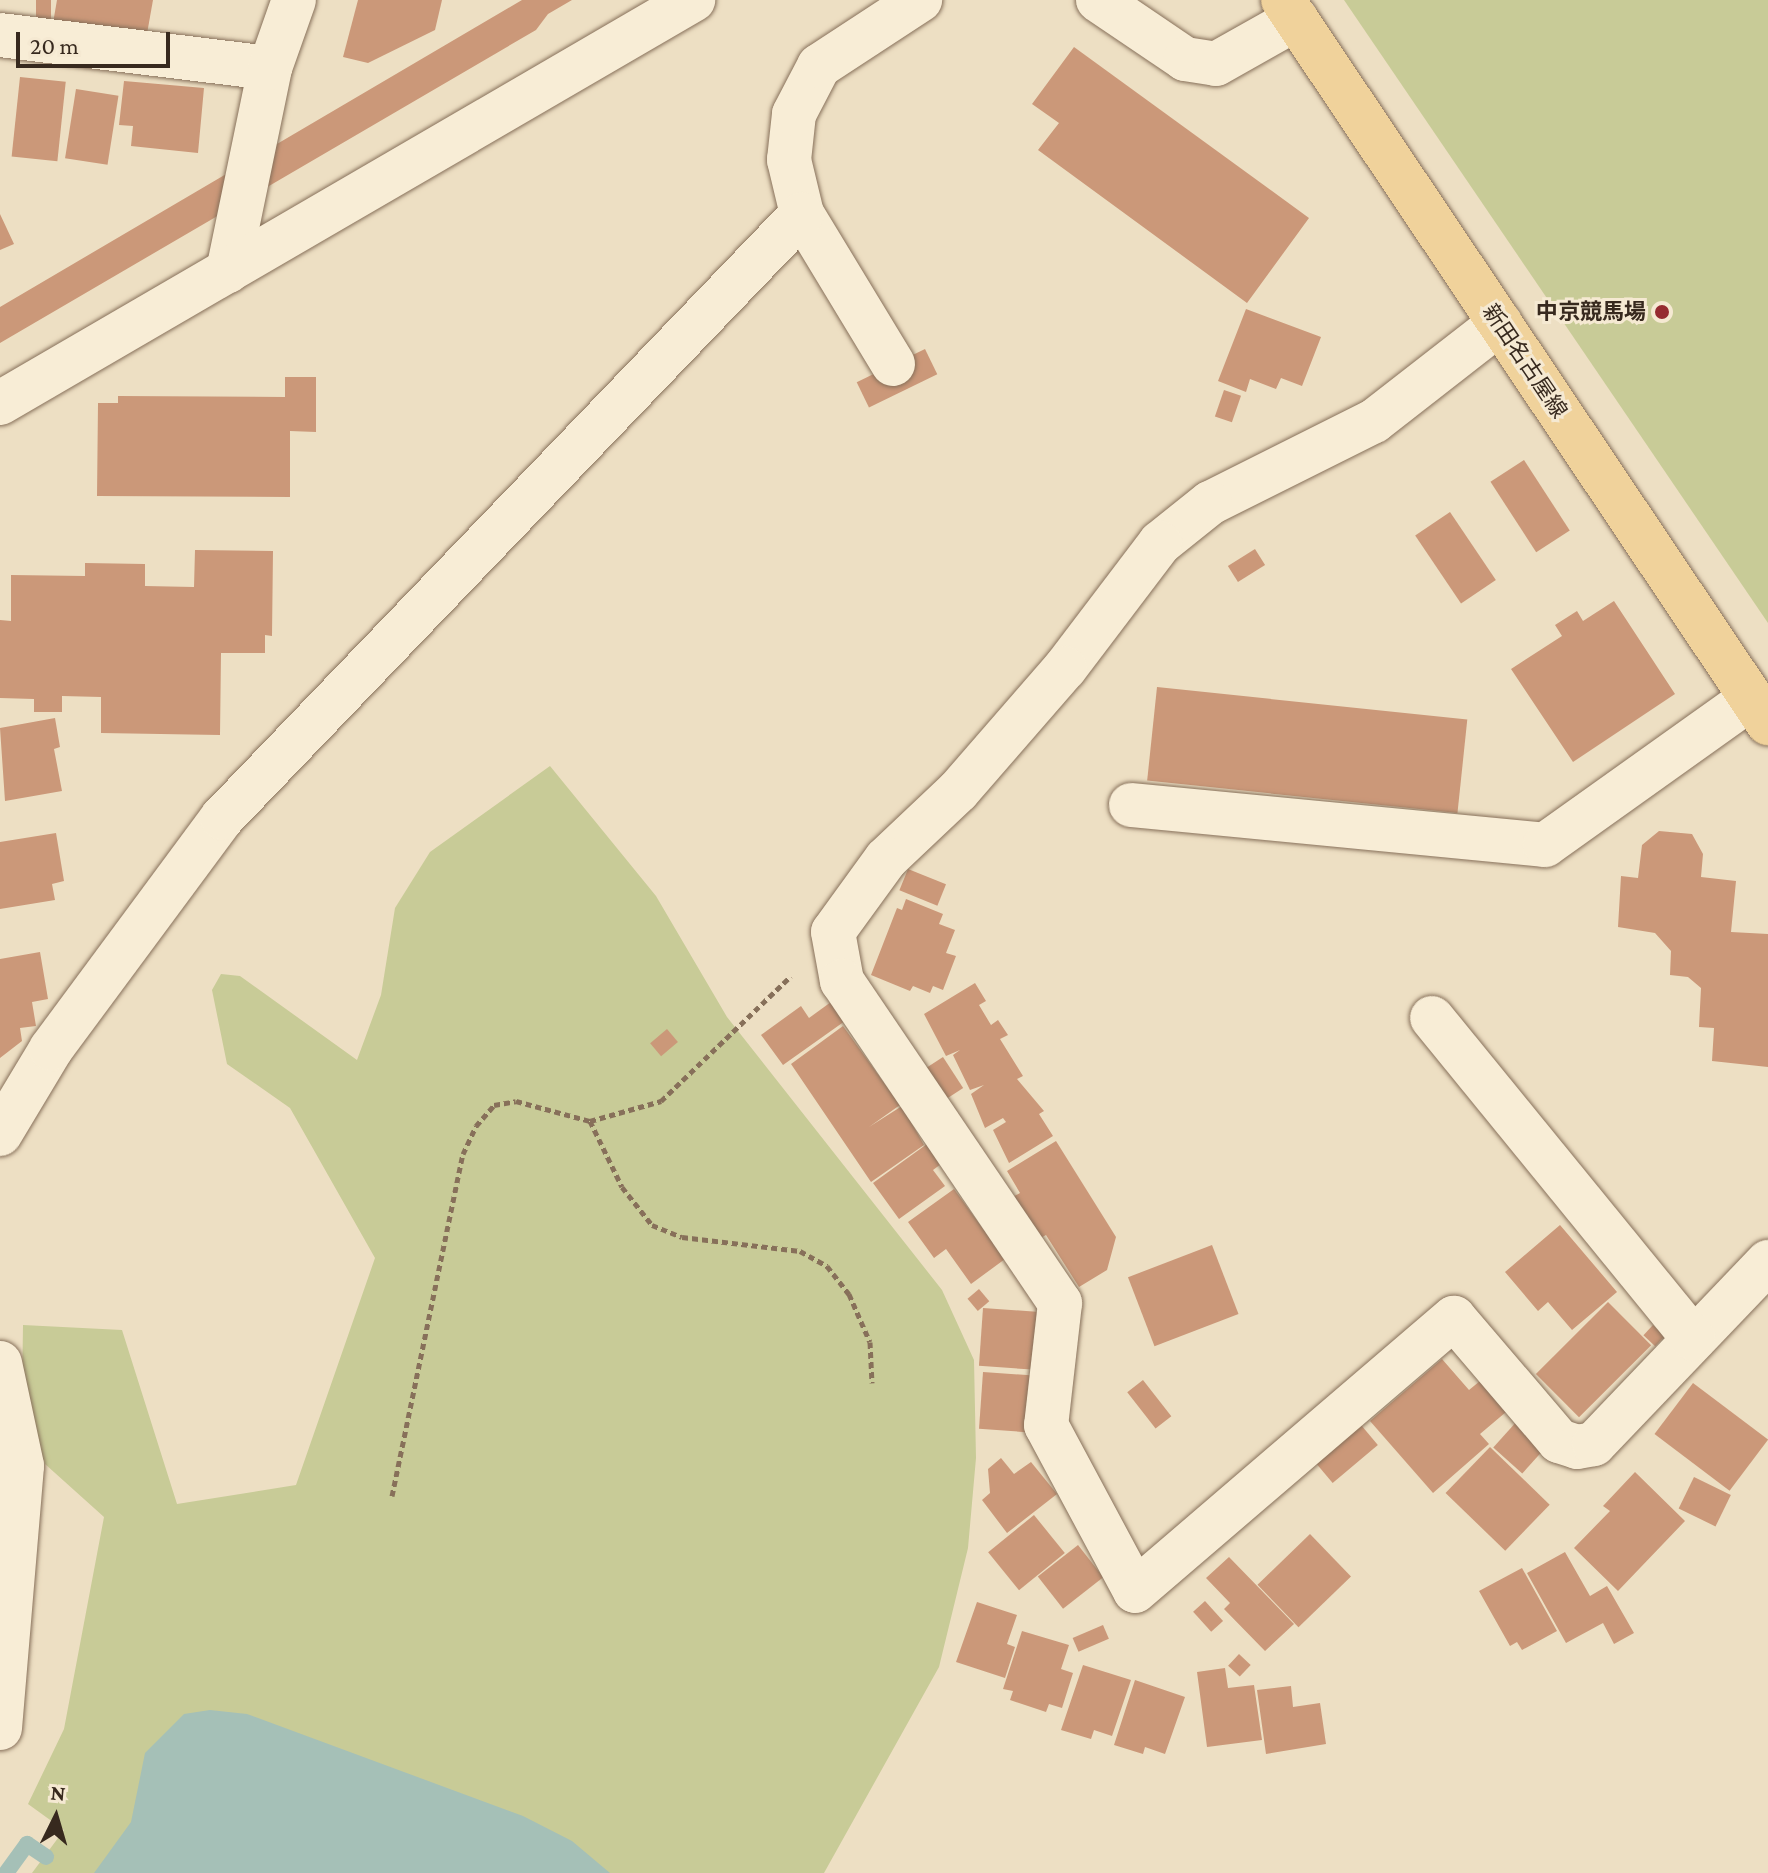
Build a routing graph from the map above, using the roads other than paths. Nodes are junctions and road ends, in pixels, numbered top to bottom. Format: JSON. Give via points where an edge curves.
{"nodes":[{"id":1,"x":294,"y":0,"type":"edge"},
{"id":2,"x":693,"y":0,"type":"edge"},
{"id":3,"x":920,"y":0,"type":"edge"},
{"id":4,"x":1098,"y":0,"type":"edge"},
{"id":5,"x":1290,"y":10,"type":"edge"},
{"id":6,"x":0,"y":35,"type":"edge"},
{"id":7,"x":270,"y":68,"type":"junction"},
{"id":8,"x":802,"y":214,"type":"junction"},
{"id":9,"x":228,"y":271,"type":"junction"},
{"id":10,"x":1500,"y":323,"type":"junction"},
{"id":11,"x":893,"y":364,"type":"dead end"},
{"id":12,"x":0,"y":403,"type":"edge"},
{"id":13,"x":1759,"y":711,"type":"edge"},
{"id":14,"x":1131,"y":805,"type":"dead end"},
{"id":15,"x":1432,"y":1018,"type":"dead end"},
{"id":16,"x":0,"y":1134,"type":"edge"},
{"id":17,"x":1768,"y":1262,"type":"edge"},
{"id":18,"x":1694,"y":1339,"type":"junction"},
{"id":19,"x":0,"y":1363,"type":"edge"},
{"id":20,"x":0,"y":1728,"type":"edge"}],
"edges":[{"from":1,"to":7,"type":"street"},
{"from":2,"to":9,"type":"street"},
{"from":3,"to":8,"type":"street","via":[[819,66],[804,87],[794,114],[789,160]]},
{"from":4,"to":5,"type":"street","via":[[1185,59],[1216,64]]},
{"from":5,"to":10,"type":"main road","name":"新田名古屋線"},
{"from":6,"to":7,"type":"street"},
{"from":7,"to":9,"type":"street"},
{"from":8,"to":11,"type":"street"},
{"from":8,"to":16,"type":"street","via":[[222,818],[51,1049]]},
{"from":9,"to":12,"type":"street"},
{"from":10,"to":13,"type":"main road","name":"新田名古屋線"},
{"from":10,"to":18,"type":"street","via":[[1374,421],[1210,503],[1160,543],[1065,668],[958,791],[886,859],[833,932],[842,981],[1060,1303],[1046,1425],[1135,1591],[1454,1318],[1559,1441],[1577,1447],[1594,1444]]},
{"from":13,"to":14,"type":"street","via":[[1545,845]]},
{"from":15,"to":18,"type":"street"},
{"from":17,"to":18,"type":"street"},
{"from":19,"to":20,"type":"street","via":[[22,1466]]}]}
